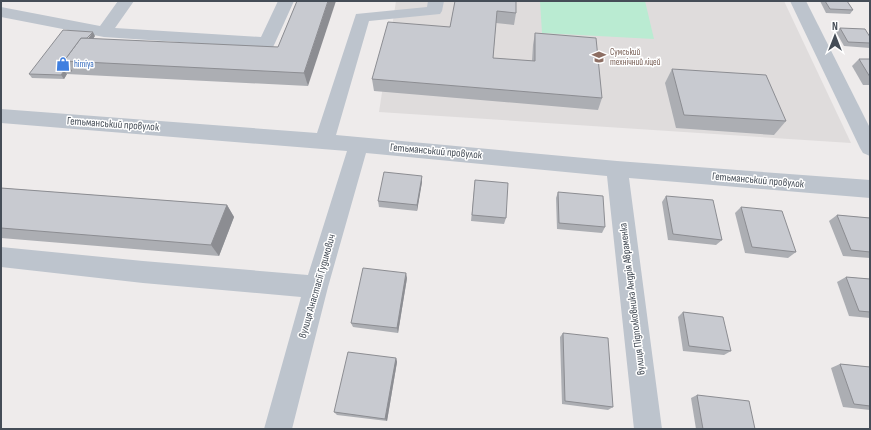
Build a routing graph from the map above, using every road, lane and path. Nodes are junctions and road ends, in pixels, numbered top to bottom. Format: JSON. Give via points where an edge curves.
{"nodes":[{"id":1,"x":126,"y":1,"type":"edge"},
{"id":2,"x":286,"y":1,"type":"edge"},
{"id":3,"x":436,"y":1,"type":"edge"},
{"id":4,"x":798,"y":1,"type":"edge"},
{"id":5,"x":1,"y":12,"type":"edge"},
{"id":6,"x":104,"y":32,"type":"junction"},
{"id":7,"x":1,"y":116,"type":"edge"},
{"id":8,"x":324,"y":141,"type":"junction"},
{"id":9,"x":359,"y":144,"type":"junction"},
{"id":10,"x":870,"y":148,"type":"edge"},
{"id":11,"x":617,"y":169,"type":"junction"},
{"id":12,"x":870,"y":189,"type":"edge"},
{"id":13,"x":1,"y":257,"type":"edge"},
{"id":14,"x":316,"y":287,"type":"junction"},
{"id":15,"x":278,"y":429,"type":"edge"},
{"id":16,"x":648,"y":429,"type":"edge"}],
"edges":[{"from":1,"to":6,"type":"street"},
{"from":2,"to":6,"type":"street","via":[[267,43]]},
{"from":3,"to":8,"type":"street","via":[[434,11],[362,17]]},
{"from":4,"to":10,"type":"street"},
{"from":5,"to":6,"type":"street"},
{"from":7,"to":8,"type":"street","name":"Гетьманський провулок"},
{"from":8,"to":9,"type":"street","name":"Гетьманський провулок"},
{"from":9,"to":11,"type":"street","name":"Гетьманський провулок"},
{"from":9,"to":14,"type":"street","name":"вулиця Анастасії Гудимович"},
{"from":11,"to":12,"type":"street","name":"Гетьманський провулок"},
{"from":11,"to":16,"type":"street","name":"вулиця Підполковника Андрія Авраменка"},
{"from":13,"to":14,"type":"street"},
{"from":14,"to":15,"type":"street","name":"вулиця Анастасії Гудимович"}]}
